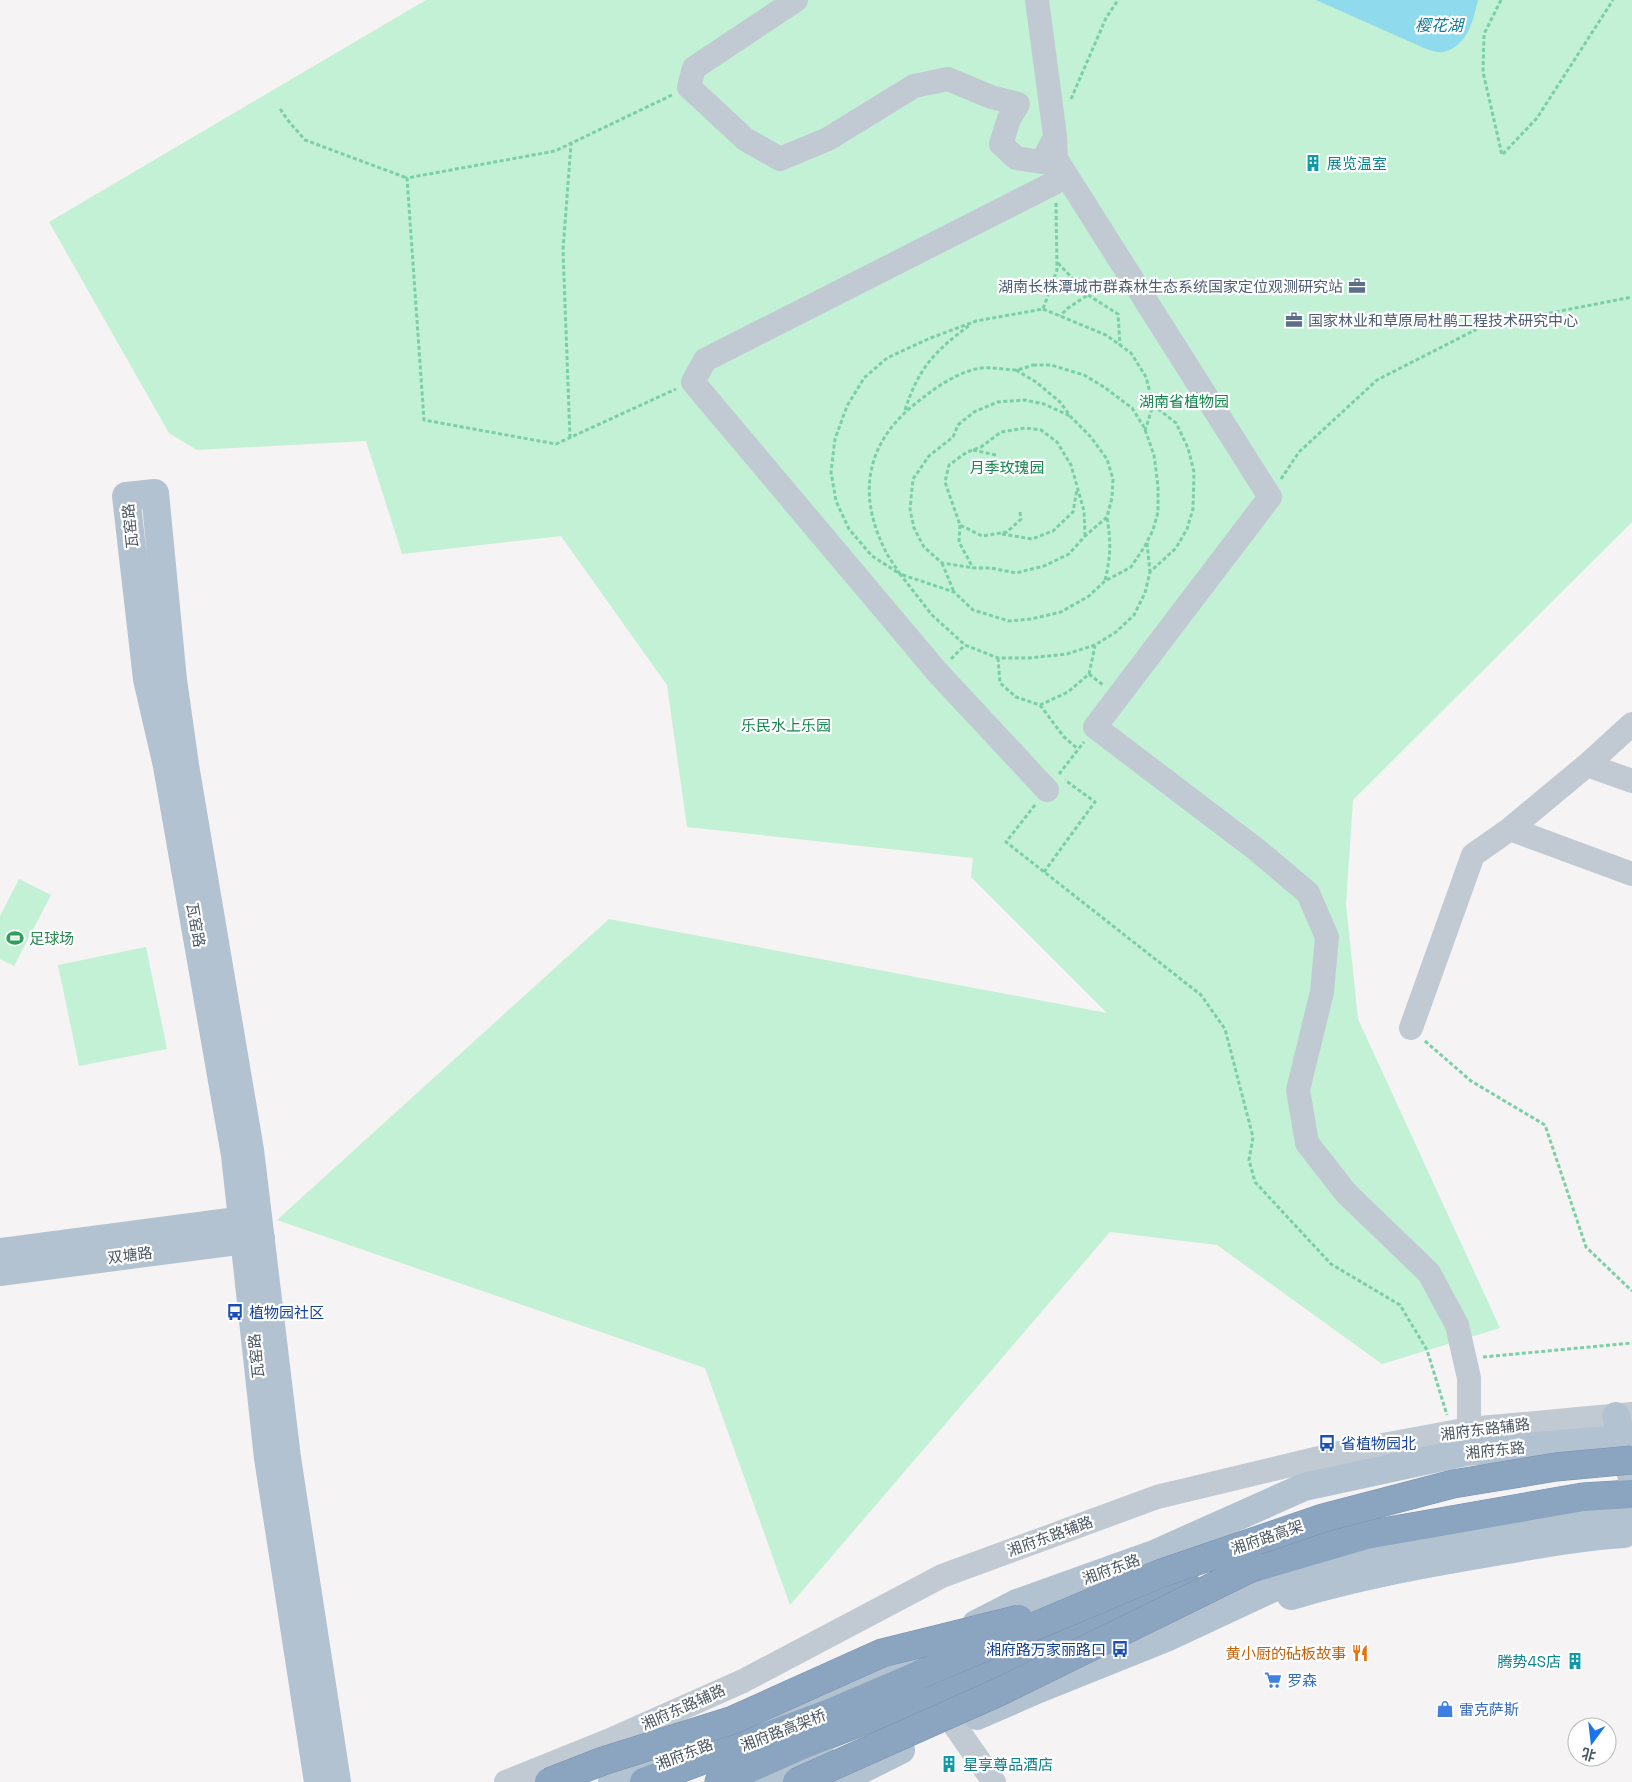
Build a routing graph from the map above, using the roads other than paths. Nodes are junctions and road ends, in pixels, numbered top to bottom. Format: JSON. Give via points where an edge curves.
{"nodes":[{"id":1,"x":796,"y":0,"type":"edge"},
{"id":2,"x":1037,"y":0,"type":"edge"},
{"id":3,"x":1055,"y":148,"type":"junction"},
{"id":4,"x":1632,"y":724,"type":"edge"},
{"id":5,"x":1587,"y":765,"type":"junction"},
{"id":6,"x":1632,"y":782,"type":"edge"},
{"id":7,"x":1047,"y":790,"type":"road end"},
{"id":8,"x":1510,"y":829,"type":"junction"},
{"id":9,"x":1632,"y":874,"type":"edge"},
{"id":10,"x":1411,"y":1028,"type":"road end"},
{"id":11,"x":251,"y":1229,"type":"junction"},
{"id":12,"x":0,"y":1252,"type":"edge"},
{"id":13,"x":0,"y":1272,"type":"edge"},
{"id":14,"x":1628,"y":1428,"type":"edge"},
{"id":15,"x":1461,"y":1430,"type":"junction"},
{"id":16,"x":1632,"y":1478,"type":"edge"},
{"id":17,"x":1632,"y":1494,"type":"edge"},
{"id":18,"x":1632,"y":1516,"type":"edge"},
{"id":19,"x":1625,"y":1537,"type":"edge"},
{"id":20,"x":1255,"y":1566,"type":"junction"},
{"id":21,"x":1103,"y":1598,"type":"junction"},
{"id":22,"x":1166,"y":1638,"type":"junction"},
{"id":23,"x":921,"y":1686,"type":"junction"},
{"id":24,"x":955,"y":1726,"type":"junction"},
{"id":25,"x":901,"y":1750,"type":"junction"},
{"id":26,"x":318,"y":1782,"type":"edge"},
{"id":27,"x":337,"y":1782,"type":"edge"},
{"id":28,"x":506,"y":1782,"type":"edge"},
{"id":29,"x":549,"y":1782,"type":"edge"},
{"id":30,"x":612,"y":1782,"type":"edge"},
{"id":31,"x":644,"y":1782,"type":"edge"},
{"id":32,"x":719,"y":1782,"type":"edge"},
{"id":33,"x":763,"y":1782,"type":"edge"},
{"id":34,"x":797,"y":1782,"type":"edge"},
{"id":35,"x":837,"y":1782,"type":"edge"},
{"id":36,"x":994,"y":1782,"type":"edge"}],
"edges":[{"from":1,"to":3,"type":"street","via":[[694,68],[689,87],[745,139],[780,159],[828,139],[914,86],[948,79],[1018,104],[1001,144],[1016,158],[1042,162]]},
{"from":2,"to":3,"type":"street"},
{"from":3,"to":7,"type":"street","via":[[1056,182],[706,360],[693,382],[938,672]]},
{"from":3,"to":15,"type":"street","via":[[1270,497],[1095,727],[1258,850],[1308,893],[1327,937],[1322,992],[1298,1090],[1307,1143],[1346,1193],[1429,1273],[1457,1325],[1469,1378]]},
{"from":4,"to":5,"type":"street"},
{"from":5,"to":6,"type":"street"},
{"from":5,"to":8,"type":"street"},
{"from":8,"to":9,"type":"street"},
{"from":8,"to":10,"type":"street","via":[[1473,856]]},
{"from":11,"to":11,"type":"main road","name":"瓦窑路","via":[[250,1150],[185,765],[173,680],[155,493],[126,496],[147,679],[168,766],[234,1155]]},
{"from":11,"to":12,"type":"main road","name":"双塘路"},
{"from":11,"to":13,"type":"main road","name":"双塘路"},
{"from":11,"to":26,"type":"main road","name":"瓦窑路","via":[[268,1458]]},
{"from":11,"to":27,"type":"main road","name":"瓦窑路"},
{"from":14,"to":15,"type":"street","name":"湘府东路辅路"},
{"from":14,"to":16,"type":"main road"},
{"from":14,"to":21,"type":"highway","name":"湘府路高架","bridge":true,"via":[[1556,1467],[1454,1484],[1323,1518],[1160,1574]]},
{"from":14,"to":30,"type":"main road","name":"湘府东路","via":[[1466,1452],[1304,1487],[1154,1554],[1017,1603],[863,1678],[727,1738]]},
{"from":15,"to":28,"type":"street","name":"湘府东路辅路","via":[[1340,1454],[1157,1497],[942,1576],[743,1681]]},
{"from":17,"to":20,"type":"highway","name":"湘府路高架","via":[[1583,1497],[1366,1534]]},
{"from":18,"to":22,"type":"main road","via":[[1583,1519],[1463,1536],[1327,1563]]},
{"from":19,"to":22,"type":"main road","via":[[1547,1543],[1329,1584]]},
{"from":20,"to":23,"type":"highway","name":"湘府路高架","bridge":true,"via":[[1114,1614]]},
{"from":20,"to":34,"type":"highway","bridge":true,"via":[[999,1692]]},
{"from":21,"to":23,"type":"highway","name":"湘府路高架","bridge":true},
{"from":21,"to":29,"type":"highway","bridge":true,"via":[[882,1653],[732,1720],[603,1761]]},
{"from":22,"to":24,"type":"main road"},
{"from":23,"to":31,"type":"highway","name":"湘府路高架桥","via":[[830,1712]]},
{"from":23,"to":32,"type":"highway","name":"湘府路高架桥"},
{"from":24,"to":25,"type":"main road"},
{"from":24,"to":36,"type":"street"},
{"from":25,"to":33,"type":"main road","via":[[828,1756]]},
{"from":25,"to":35,"type":"main road"}]}
